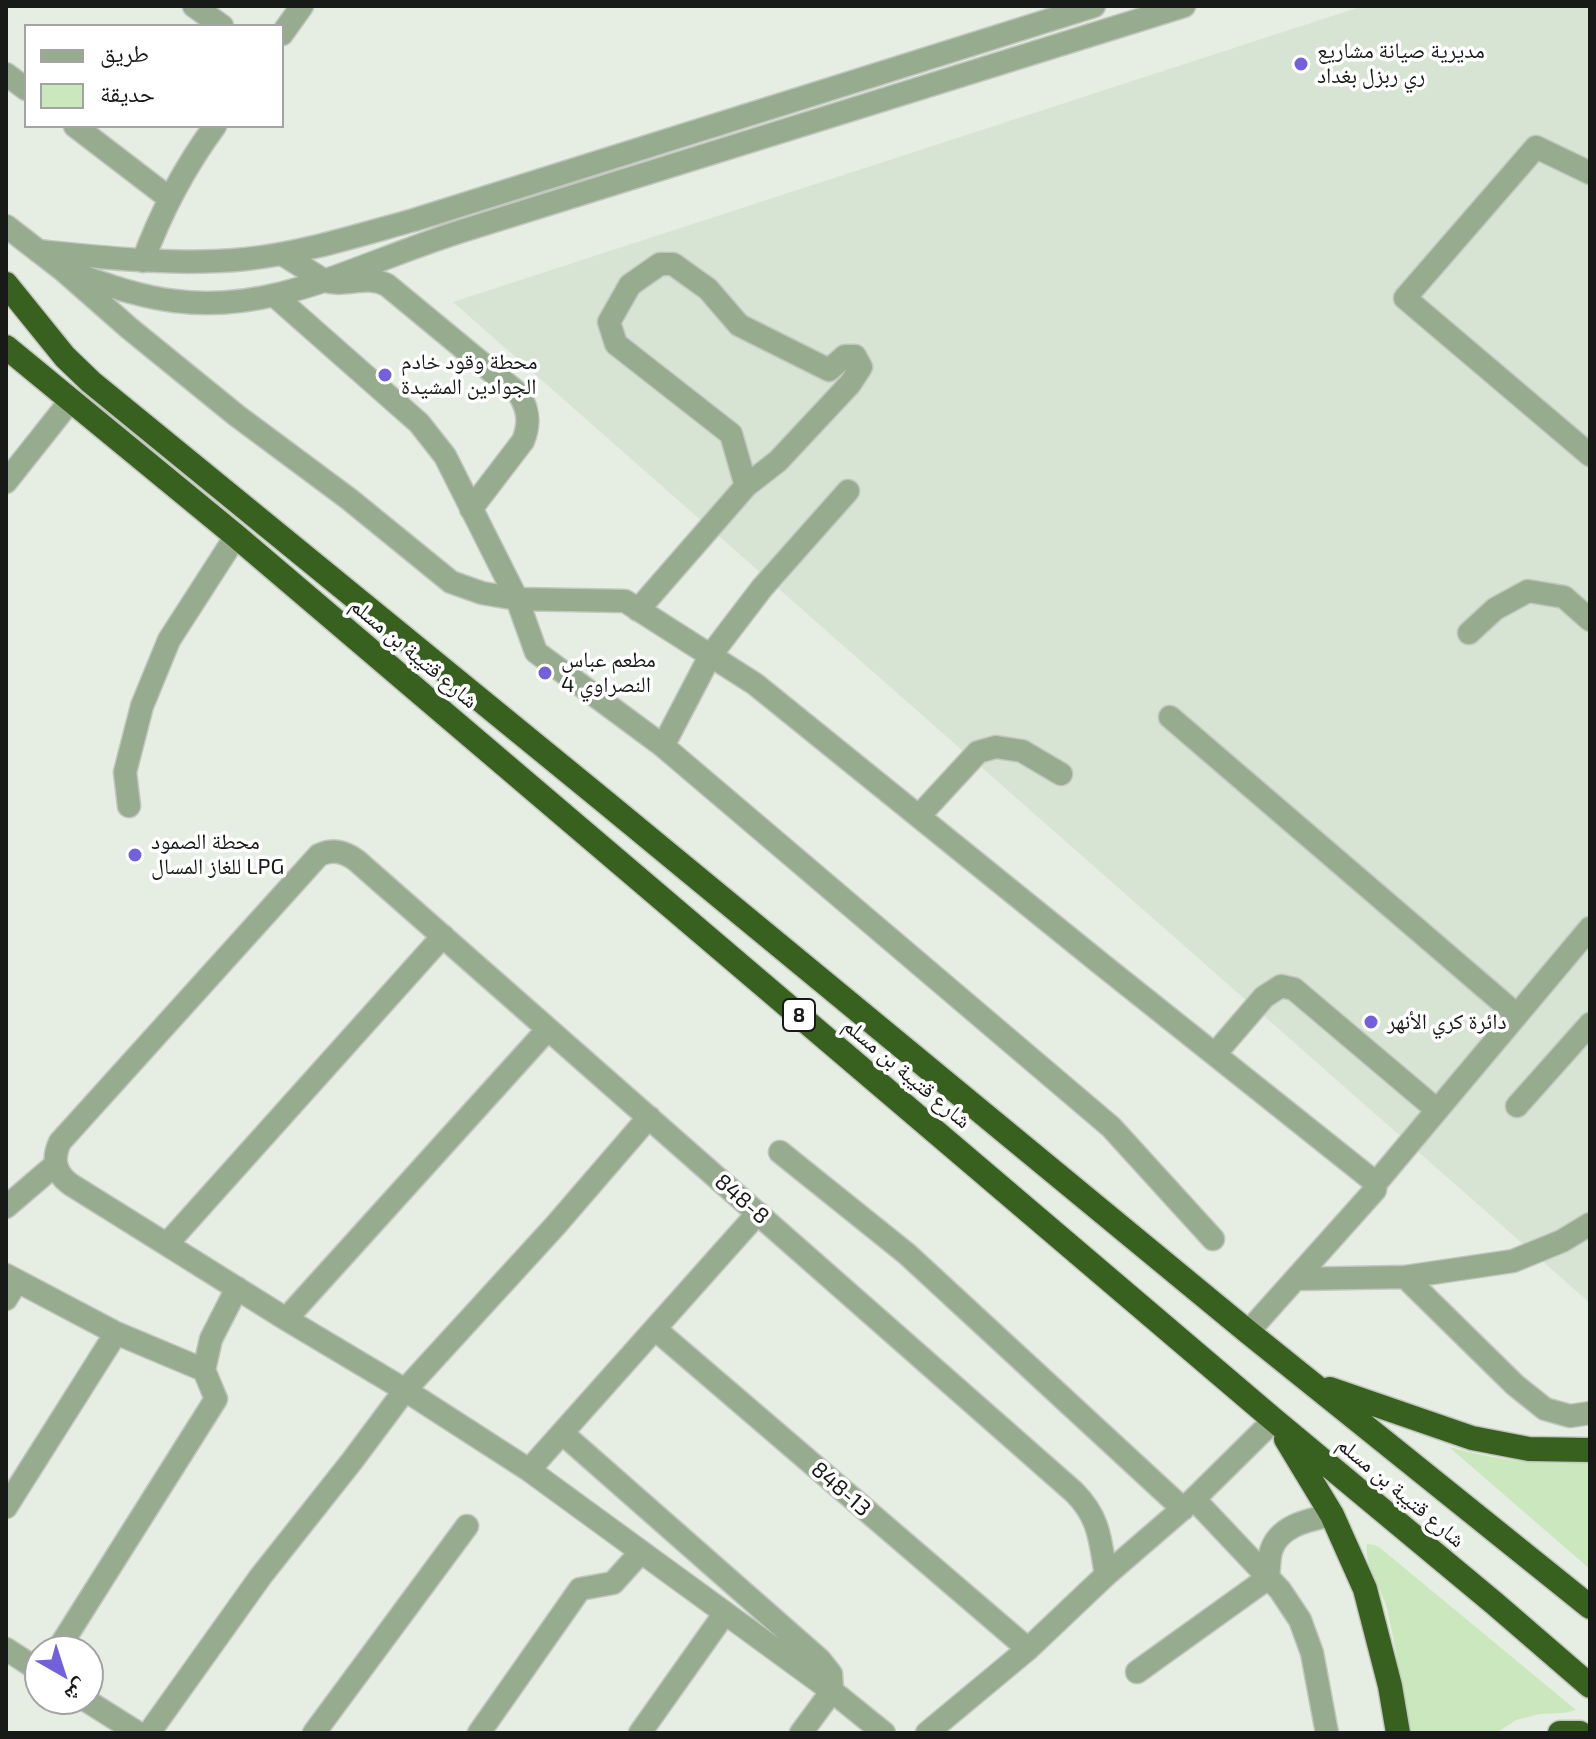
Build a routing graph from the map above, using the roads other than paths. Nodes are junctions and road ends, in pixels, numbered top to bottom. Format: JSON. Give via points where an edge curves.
{"nodes":[{"id":1,"x":194,"y":6,"type":"edge"},
{"id":2,"x":302,"y":6,"type":"edge"},
{"id":3,"x":1094,"y":6,"type":"edge"},
{"id":4,"x":1184,"y":6,"type":"edge"},
{"id":5,"x":219,"y":24,"type":"edge"},
{"id":6,"x":284,"y":31,"type":"edge"},
{"id":7,"x":6,"y":74,"type":"edge"},
{"id":8,"x":24,"y":88,"type":"edge"},
{"id":9,"x":78,"y":128,"type":"edge"},
{"id":10,"x":214,"y":128,"type":"edge"},
{"id":11,"x":1590,"y":173,"type":"edge"},
{"id":12,"x":169,"y":198,"type":"junction"},
{"id":13,"x":6,"y":226,"type":"edge"},
{"id":14,"x":38,"y":251,"type":"junction"},
{"id":15,"x":282,"y":254,"type":"junction"},
{"id":16,"x":143,"y":261,"type":"junction"},
{"id":17,"x":63,"y":270,"type":"junction"},
{"id":18,"x":325,"y":281,"type":"junction"},
{"id":19,"x":6,"y":284,"type":"edge"},
{"id":20,"x":275,"y":296,"type":"junction"},
{"id":21,"x":6,"y":347,"type":"edge"},
{"id":22,"x":71,"y":400,"type":"junction"},
{"id":23,"x":1590,"y":455,"type":"edge"},
{"id":24,"x":7,"y":479,"type":"edge"},
{"id":25,"x":746,"y":486,"type":"junction"},
{"id":26,"x":848,"y":491,"type":"dead end"},
{"id":27,"x":471,"y":509,"type":"junction"},
{"id":28,"x":236,"y":536,"type":"junction"},
{"id":29,"x":517,"y":599,"type":"junction"},
{"id":30,"x":638,"y":610,"type":"junction"},
{"id":31,"x":1590,"y":620,"type":"edge"},
{"id":32,"x":1469,"y":633,"type":"dead end"},
{"id":33,"x":710,"y":656,"type":"junction"},
{"id":34,"x":1170,"y":717,"type":"dead end"},
{"id":35,"x":663,"y":746,"type":"junction"},
{"id":36,"x":1061,"y":774,"type":"dead end"},
{"id":37,"x":129,"y":806,"type":"dead end"},
{"id":38,"x":919,"y":816,"type":"junction"},
{"id":39,"x":1590,"y":928,"type":"edge"},
{"id":40,"x":443,"y":936,"type":"junction"},
{"id":41,"x":1517,"y":1015,"type":"junction"},
{"id":42,"x":1590,"y":1024,"type":"edge"},
{"id":43,"x":548,"y":1029,"type":"junction"},
{"id":44,"x":1215,"y":1054,"type":"junction"},
{"id":45,"x":1517,"y":1106,"type":"dead end"},
{"id":46,"x":1437,"y":1110,"type":"junction"},
{"id":47,"x":649,"y":1117,"type":"junction"},
{"id":48,"x":780,"y":1152,"type":"dead end"},
{"id":49,"x":55,"y":1165,"type":"junction"},
{"id":50,"x":1376,"y":1183,"type":"junction"},
{"id":51,"x":6,"y":1207,"type":"edge"},
{"id":52,"x":758,"y":1213,"type":"junction"},
{"id":53,"x":1590,"y":1224,"type":"edge"},
{"id":54,"x":1213,"y":1239,"type":"dead end"},
{"id":55,"x":167,"y":1244,"type":"junction"},
{"id":56,"x":1405,"y":1277,"type":"junction"},
{"id":57,"x":1296,"y":1279,"type":"junction"},
{"id":58,"x":10,"y":1285,"type":"edge"},
{"id":59,"x":237,"y":1288,"type":"junction"},
{"id":60,"x":286,"y":1319,"type":"junction"},
{"id":61,"x":655,"y":1329,"type":"junction"},
{"id":62,"x":1248,"y":1332,"type":"junction"},
{"id":63,"x":116,"y":1333,"type":"junction"},
{"id":64,"x":204,"y":1370,"type":"junction"},
{"id":65,"x":1306,"y":1379,"type":"junction"},
{"id":66,"x":405,"y":1390,"type":"junction"},
{"id":67,"x":1590,"y":1413,"type":"edge"},
{"id":68,"x":1274,"y":1420,"type":"junction"},
{"id":69,"x":562,"y":1433,"type":"junction"},
{"id":70,"x":1590,"y":1450,"type":"edge"},
{"id":71,"x":529,"y":1470,"type":"junction"},
{"id":72,"x":1189,"y":1504,"type":"junction"},
{"id":73,"x":6,"y":1507,"type":"edge"},
{"id":74,"x":1332,"y":1515,"type":"junction"},
{"id":75,"x":467,"y":1526,"type":"dead end"},
{"id":76,"x":641,"y":1552,"type":"junction"},
{"id":77,"x":1106,"y":1575,"type":"junction"},
{"id":78,"x":1268,"y":1578,"type":"junction"},
{"id":79,"x":1590,"y":1607,"type":"edge"},
{"id":80,"x":725,"y":1613,"type":"junction"},
{"id":81,"x":67,"y":1635,"type":"edge"},
{"id":82,"x":6,"y":1649,"type":"edge"},
{"id":83,"x":1028,"y":1649,"type":"junction"},
{"id":84,"x":24,"y":1661,"type":"edge"},
{"id":85,"x":1137,"y":1672,"type":"dead end"},
{"id":86,"x":1590,"y":1686,"type":"edge"},
{"id":87,"x":832,"y":1691,"type":"junction"},
{"id":88,"x":110,"y":1726,"type":"edge"},
{"id":89,"x":138,"y":1733,"type":"edge"},
{"id":90,"x":149,"y":1733,"type":"edge"},
{"id":91,"x":314,"y":1733,"type":"edge"},
{"id":92,"x":479,"y":1733,"type":"edge"},
{"id":93,"x":640,"y":1733,"type":"edge"},
{"id":94,"x":801,"y":1733,"type":"edge"},
{"id":95,"x":884,"y":1733,"type":"edge"},
{"id":96,"x":927,"y":1733,"type":"edge"},
{"id":97,"x":1327,"y":1733,"type":"edge"},
{"id":98,"x":1398,"y":1733,"type":"edge"},
{"id":99,"x":1560,"y":1733,"type":"edge"},
{"id":100,"x":1580,"y":1733,"type":"edge"}],
"edges":[{"from":1,"to":5,"type":"street"},
{"from":2,"to":6,"type":"street"},
{"from":3,"to":15,"type":"street","via":[[414,220]]},
{"from":4,"to":18,"type":"street","via":[[468,229]]},
{"from":7,"to":8,"type":"street"},
{"from":9,"to":12,"type":"street"},
{"from":10,"to":12,"type":"street"},
{"from":11,"to":23,"type":"street","via":[[1536,147],[1405,298]]},
{"from":12,"to":16,"type":"street"},
{"from":13,"to":14,"type":"street"},
{"from":14,"to":16,"type":"street"},
{"from":14,"to":17,"type":"street"},
{"from":15,"to":16,"type":"street"},
{"from":15,"to":18,"type":"street"},
{"from":17,"to":20,"type":"street","via":[[177,302]]},
{"from":17,"to":29,"type":"street","via":[[236,415],[451,582]]},
{"from":18,"to":20,"type":"street"},
{"from":18,"to":27,"type":"street","via":[[371,279],[387,285],[512,387],[524,403],[528,422],[523,441]]},
{"from":19,"to":62,"type":"highway","name":"شارع قتيبة بن مسلم","number":"8","via":[[91,382]]},
{"from":20,"to":27,"type":"street","via":[[419,423],[445,456]]},
{"from":21,"to":22,"type":"highway","name":"شارع قتيبة بن مسلم","number":"8"},
{"from":22,"to":24,"type":"street"},
{"from":22,"to":28,"type":"highway","name":"شارع قتيبة بن مسلم","number":"8"},
{"from":25,"to":25,"type":"street","via":[[778,461],[861,367],[855,356],[845,356],[829,370],[739,325],[708,289],[673,264],[660,264],[630,285],[609,322],[616,344],[731,434]]},
{"from":25,"to":30,"type":"street"},
{"from":26,"to":33,"type":"street"},
{"from":27,"to":29,"type":"street"},
{"from":28,"to":37,"type":"street","via":[[169,640],[142,706],[125,772]]},
{"from":28,"to":68,"type":"highway","name":"شارع قتيبة بن مسلم","number":"8"},
{"from":29,"to":30,"type":"street","via":[[625,601]]},
{"from":29,"to":35,"type":"street","via":[[536,652]]},
{"from":30,"to":33,"type":"street"},
{"from":31,"to":32,"type":"street","via":[[1564,597],[1528,591],[1495,609]]},
{"from":33,"to":35,"type":"street"},
{"from":33,"to":38,"type":"street","via":[[755,684]]},
{"from":34,"to":41,"type":"street"},
{"from":35,"to":54,"type":"street","via":[[1111,1127]]},
{"from":36,"to":38,"type":"street","via":[[1022,751],[996,747],[978,752]]},
{"from":38,"to":44,"type":"street"},
{"from":39,"to":41,"type":"street"},
{"from":40,"to":43,"type":"street","name":"848-8"},
{"from":40,"to":49,"type":"street","name":"848-8","via":[[348,854],[319,855],[60,1142]]},
{"from":40,"to":55,"type":"street"},
{"from":41,"to":46,"type":"street"},
{"from":42,"to":45,"type":"street"},
{"from":43,"to":47,"type":"street","name":"848-8"},
{"from":43,"to":60,"type":"street"},
{"from":44,"to":46,"type":"street","via":[[1264,997],[1281,986],[1294,989]]},
{"from":44,"to":50,"type":"street"},
{"from":46,"to":50,"type":"street"},
{"from":47,"to":52,"type":"street","name":"848-8"},
{"from":47,"to":66,"type":"street"},
{"from":48,"to":72,"type":"street","via":[[907,1254]]},
{"from":49,"to":51,"type":"street"},
{"from":49,"to":55,"type":"street","via":[[70,1184]]},
{"from":50,"to":57,"type":"street"},
{"from":52,"to":61,"type":"street"},
{"from":52,"to":77,"type":"street","name":"848-8","via":[[1083,1501],[1097,1524]]},
{"from":53,"to":56,"type":"street","via":[[1513,1261]]},
{"from":55,"to":59,"type":"street"},
{"from":56,"to":57,"type":"street"},
{"from":56,"to":67,"type":"street","via":[[1545,1409],[1570,1416]]},
{"from":57,"to":62,"type":"street"},
{"from":58,"to":63,"type":"street"},
{"from":59,"to":60,"type":"street"},
{"from":59,"to":64,"type":"street","via":[[211,1339]]},
{"from":60,"to":66,"type":"street"},
{"from":61,"to":69,"type":"street"},
{"from":61,"to":83,"type":"street","name":"848-13"},
{"from":62,"to":65,"type":"highway","name":"شارع قتيبة بن مسلم","number":"8"},
{"from":63,"to":64,"type":"street"},
{"from":63,"to":73,"type":"street"},
{"from":64,"to":81,"type":"street","via":[[216,1399]]},
{"from":65,"to":70,"type":"highway","via":[[1472,1438],[1529,1449]]},
{"from":65,"to":79,"type":"highway","name":"شارع قتيبة بن مسلم","number":"8"},
{"from":66,"to":71,"type":"street"},
{"from":66,"to":90,"type":"street","via":[[261,1576]]},
{"from":68,"to":72,"type":"street"},
{"from":68,"to":74,"type":"highway"},
{"from":68,"to":86,"type":"highway","name":"شارع قتيبة بن مسلم","number":"8"},
{"from":69,"to":71,"type":"street"},
{"from":69,"to":87,"type":"street","via":[[820,1660],[831,1674]]},
{"from":71,"to":76,"type":"street"},
{"from":72,"to":77,"type":"street"},
{"from":72,"to":78,"type":"street"},
{"from":74,"to":78,"type":"street","via":[[1297,1523],[1277,1539]]},
{"from":74,"to":98,"type":"highway","via":[[1365,1589]]},
{"from":75,"to":91,"type":"street"},
{"from":76,"to":80,"type":"street"},
{"from":76,"to":92,"type":"street","via":[[613,1583],[580,1589]]},
{"from":77,"to":83,"type":"street"},
{"from":78,"to":85,"type":"street"},
{"from":78,"to":97,"type":"street","via":[[1291,1605],[1307,1636]]},
{"from":80,"to":87,"type":"street"},
{"from":80,"to":93,"type":"street"},
{"from":82,"to":84,"type":"street"},
{"from":83,"to":96,"type":"street"},
{"from":87,"to":94,"type":"street"},
{"from":87,"to":95,"type":"street"},
{"from":88,"to":89,"type":"street"},
{"from":99,"to":100,"type":"highway"}]}
